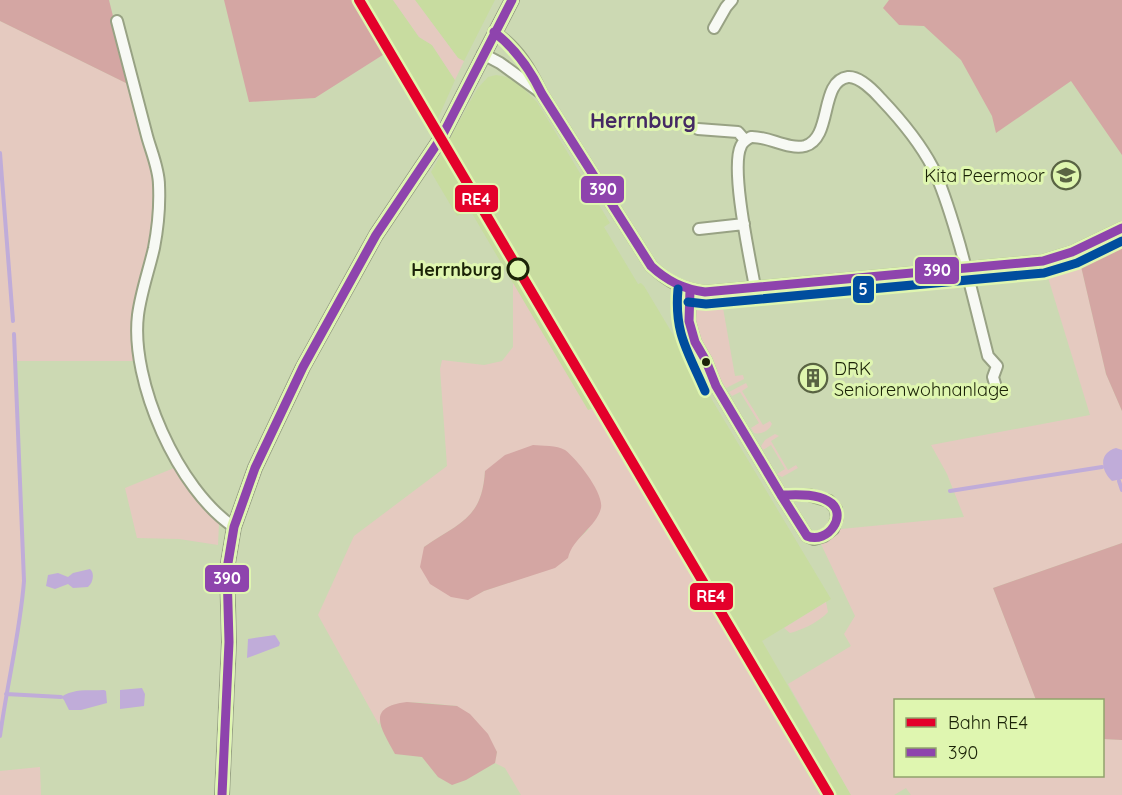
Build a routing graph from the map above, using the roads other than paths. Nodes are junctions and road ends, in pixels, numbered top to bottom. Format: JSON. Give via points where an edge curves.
{"nodes":[{"id":1,"x":512,"y":0,"type":"edge"},
{"id":2,"x":732,"y":0,"type":"edge"},
{"id":3,"x":117,"y":21,"type":"dead end"},
{"id":4,"x":714,"y":28,"type":"dead end"},
{"id":5,"x":494,"y":32,"type":"junction"},
{"id":6,"x":483,"y":54,"type":"junction"},
{"id":7,"x":542,"y":94,"type":"junction"},
{"id":8,"x":698,"y":129,"type":"dead end"},
{"id":9,"x":745,"y":140,"type":"junction"},
{"id":10,"x":744,"y":224,"type":"junction"},
{"id":11,"x":1122,"y":228,"type":"edge"},
{"id":12,"x":699,"y":229,"type":"dead end"},
{"id":13,"x":966,"y":268,"type":"junction"},
{"id":14,"x":754,"y":287,"type":"junction"},
{"id":15,"x":690,"y":290,"type":"junction"},
{"id":16,"x":995,"y":384,"type":"dead end"},
{"id":17,"x":781,"y":495,"type":"junction"},
{"id":18,"x":234,"y":527,"type":"junction"},
{"id":19,"x":222,"y":795,"type":"edge"}],
"edges":[{"from":1,"to":5,"type":"main road"},
{"from":2,"to":4,"type":"street"},
{"from":3,"to":18,"type":"street","via":[[159,181],[159,216],[136,332],[141,369],[159,427],[182,470],[219,517]]},
{"from":5,"to":6,"type":"main road"},
{"from":5,"to":7,"type":"street","via":[[518,52]]},
{"from":6,"to":7,"type":"street"},
{"from":6,"to":18,"type":"main road","via":[[441,138],[376,235],[303,367],[263,448]]},
{"from":7,"to":15,"type":"street","via":[[651,266],[674,285]]},
{"from":8,"to":9,"type":"street","via":[[738,132]]},
{"from":9,"to":10,"type":"street","via":[[740,147],[738,169]]},
{"from":9,"to":13,"type":"street","via":[[758,136],[801,147],[811,144],[820,133],[832,90],[845,77],[855,78],[894,112],[932,167],[949,208]]},
{"from":10,"to":12,"type":"street"},
{"from":10,"to":14,"type":"street"},
{"from":11,"to":13,"type":"street","via":[[1053,259]]},
{"from":13,"to":14,"type":"street"},
{"from":13,"to":16,"type":"street","via":[[988,356],[997,366]]},
{"from":14,"to":15,"type":"street"},
{"from":15,"to":17,"type":"street","via":[[689,321],[695,342],[716,386]]},
{"from":17,"to":17,"type":"street","via":[[809,495],[829,501],[836,509],[833,529],[814,539],[807,536]]},
{"from":18,"to":19,"type":"main road","via":[[227,569],[229,642]]}]}
